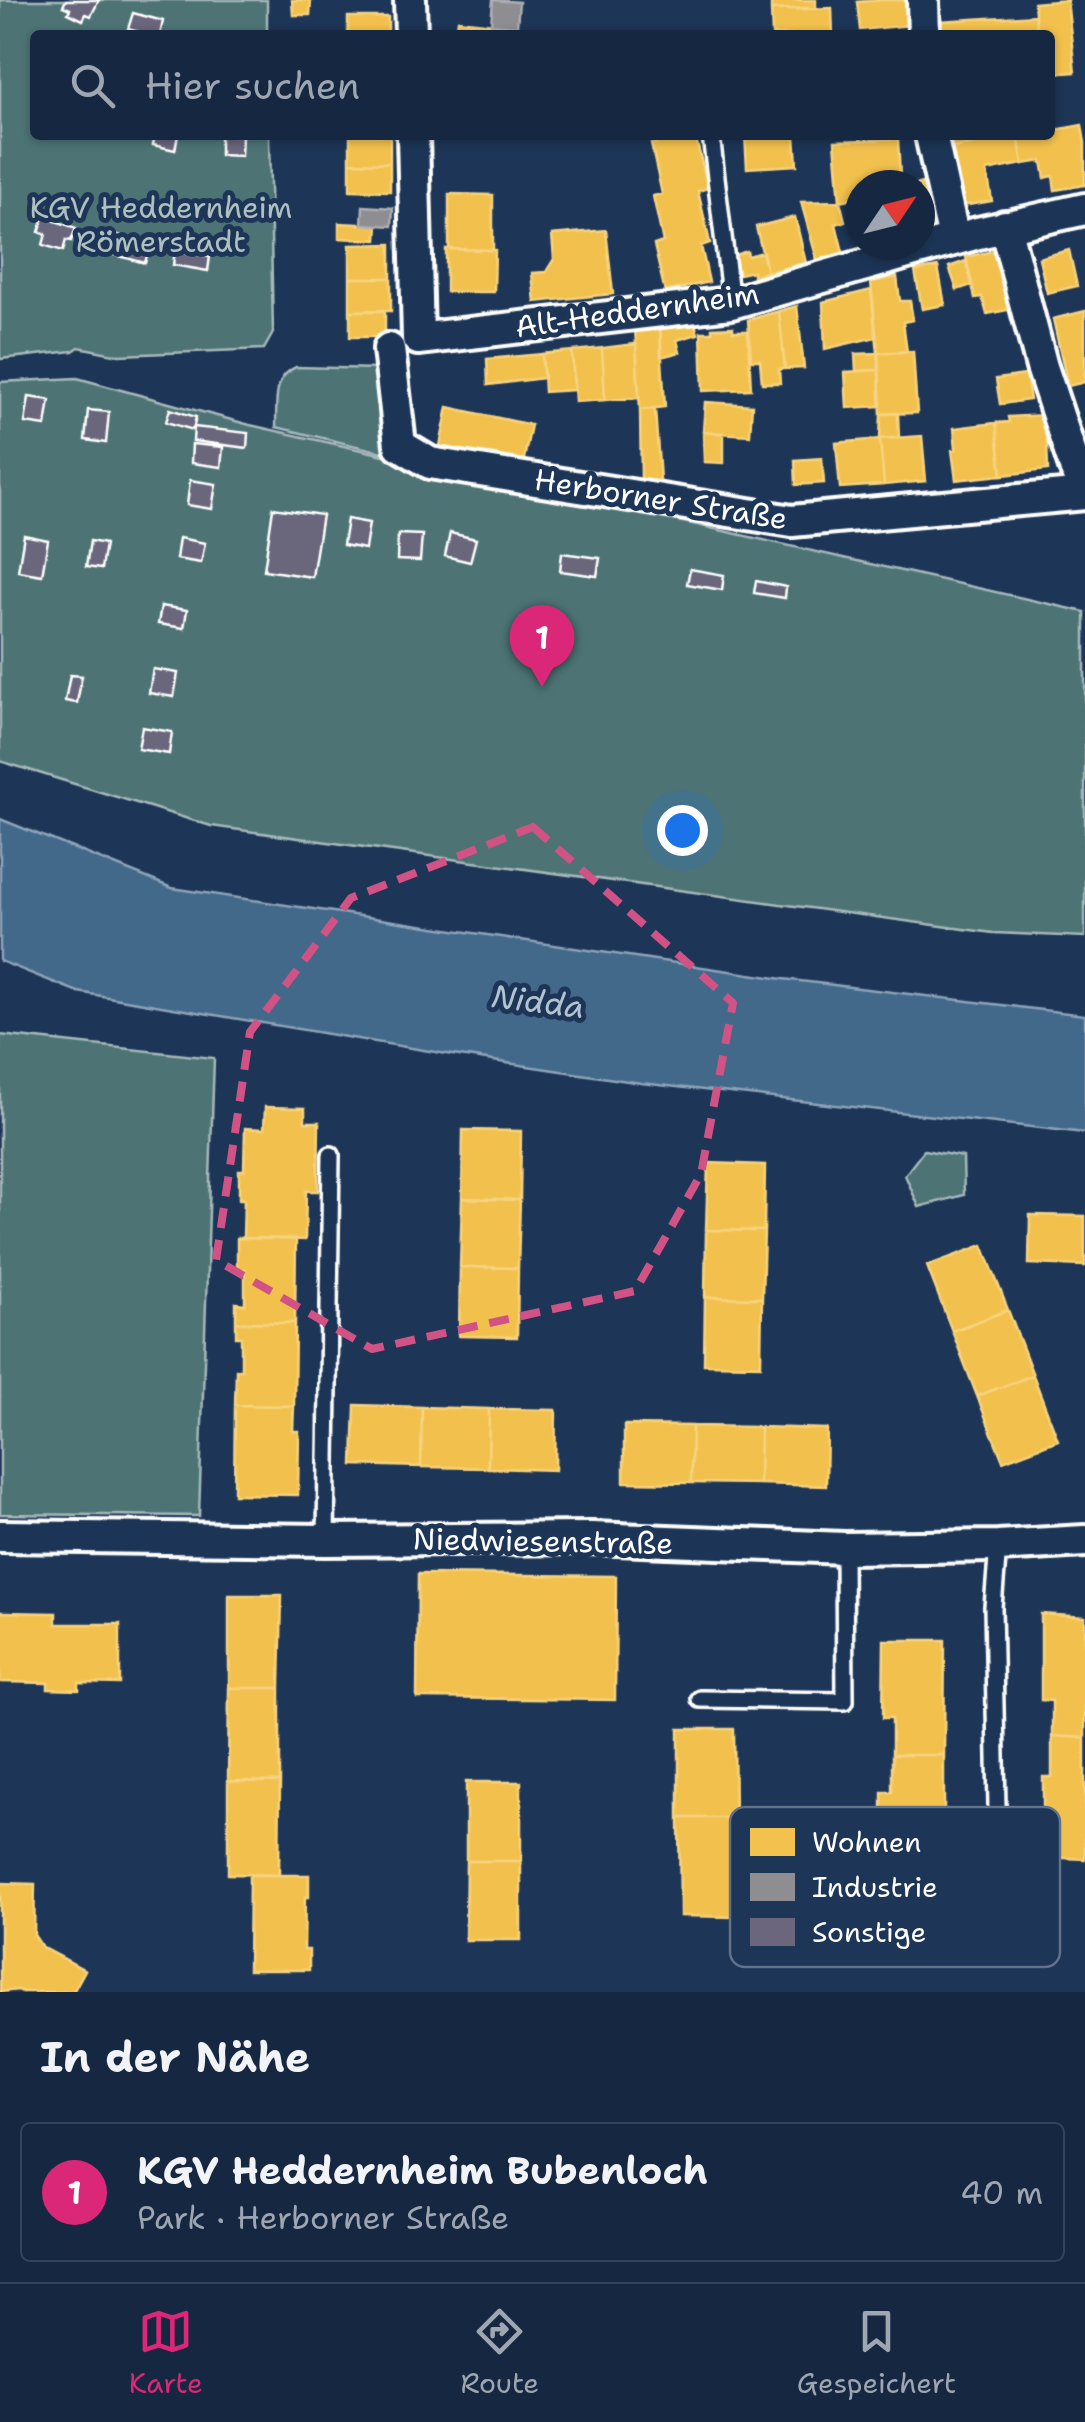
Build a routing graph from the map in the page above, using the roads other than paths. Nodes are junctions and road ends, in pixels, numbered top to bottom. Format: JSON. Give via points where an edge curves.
{"nodes":[{"id":1,"x":410,"y":0,"type":"edge"},
{"id":2,"x":923,"y":0,"type":"edge"},
{"id":3,"x":411,"y":30,"type":"edge"},
{"id":4,"x":924,"y":30,"type":"edge"},
{"id":5,"x":414,"y":140,"type":"edge"},
{"id":6,"x":712,"y":140,"type":"edge"},
{"id":7,"x":931,"y":140,"type":"edge"},
{"id":8,"x":1085,"y":210,"type":"edge"},
{"id":9,"x":1005,"y":226,"type":"junction"},
{"id":10,"x":954,"y":239,"type":"junction"},
{"id":11,"x":731,"y":303,"type":"junction"},
{"id":12,"x":404,"y":344,"type":"junction"},
{"id":13,"x":1084,"y":494,"type":"edge"},
{"id":14,"x":331,"y":1155,"type":"dead end"},
{"id":15,"x":0,"y":1536,"type":"edge"},
{"id":16,"x":326,"y":1540,"type":"junction"},
{"id":17,"x":1085,"y":1542,"type":"edge"},
{"id":18,"x":998,"y":1546,"type":"junction"},
{"id":19,"x":844,"y":1548,"type":"junction"},
{"id":20,"x":700,"y":1698,"type":"dead end"},
{"id":21,"x":997,"y":1807,"type":"edge"}],
"edges":[{"from":1,"to":3,"type":"street"},
{"from":2,"to":4,"type":"street"},
{"from":5,"to":12,"type":"street"},
{"from":6,"to":11,"type":"lane"},
{"from":7,"to":10,"type":"street"},
{"from":8,"to":9,"type":"street","name":"Alt-Heddernheim"},
{"from":9,"to":10,"type":"street","name":"Alt-Heddernheim"},
{"from":9,"to":13,"type":"street","name":"Herborner Straße"},
{"from":10,"to":11,"type":"street","name":"Alt-Heddernheim"},
{"from":11,"to":12,"type":"street","name":"Alt-Heddernheim"},
{"from":12,"to":13,"type":"street","name":"Herborner Straße","via":[[400,445],[430,463],[792,521]]},
{"from":14,"to":16,"type":"lane"},
{"from":15,"to":16,"type":"street","name":"Niedwiesenstraße"},
{"from":16,"to":19,"type":"street","name":"Niedwiesenstraße","via":[[592,1538]]},
{"from":17,"to":18,"type":"street","name":"Niedwiesenstraße"},
{"from":18,"to":19,"type":"street","name":"Niedwiesenstraße"},
{"from":18,"to":21,"type":"lane"},
{"from":19,"to":20,"type":"lane","via":[[845,1701]]}]}
